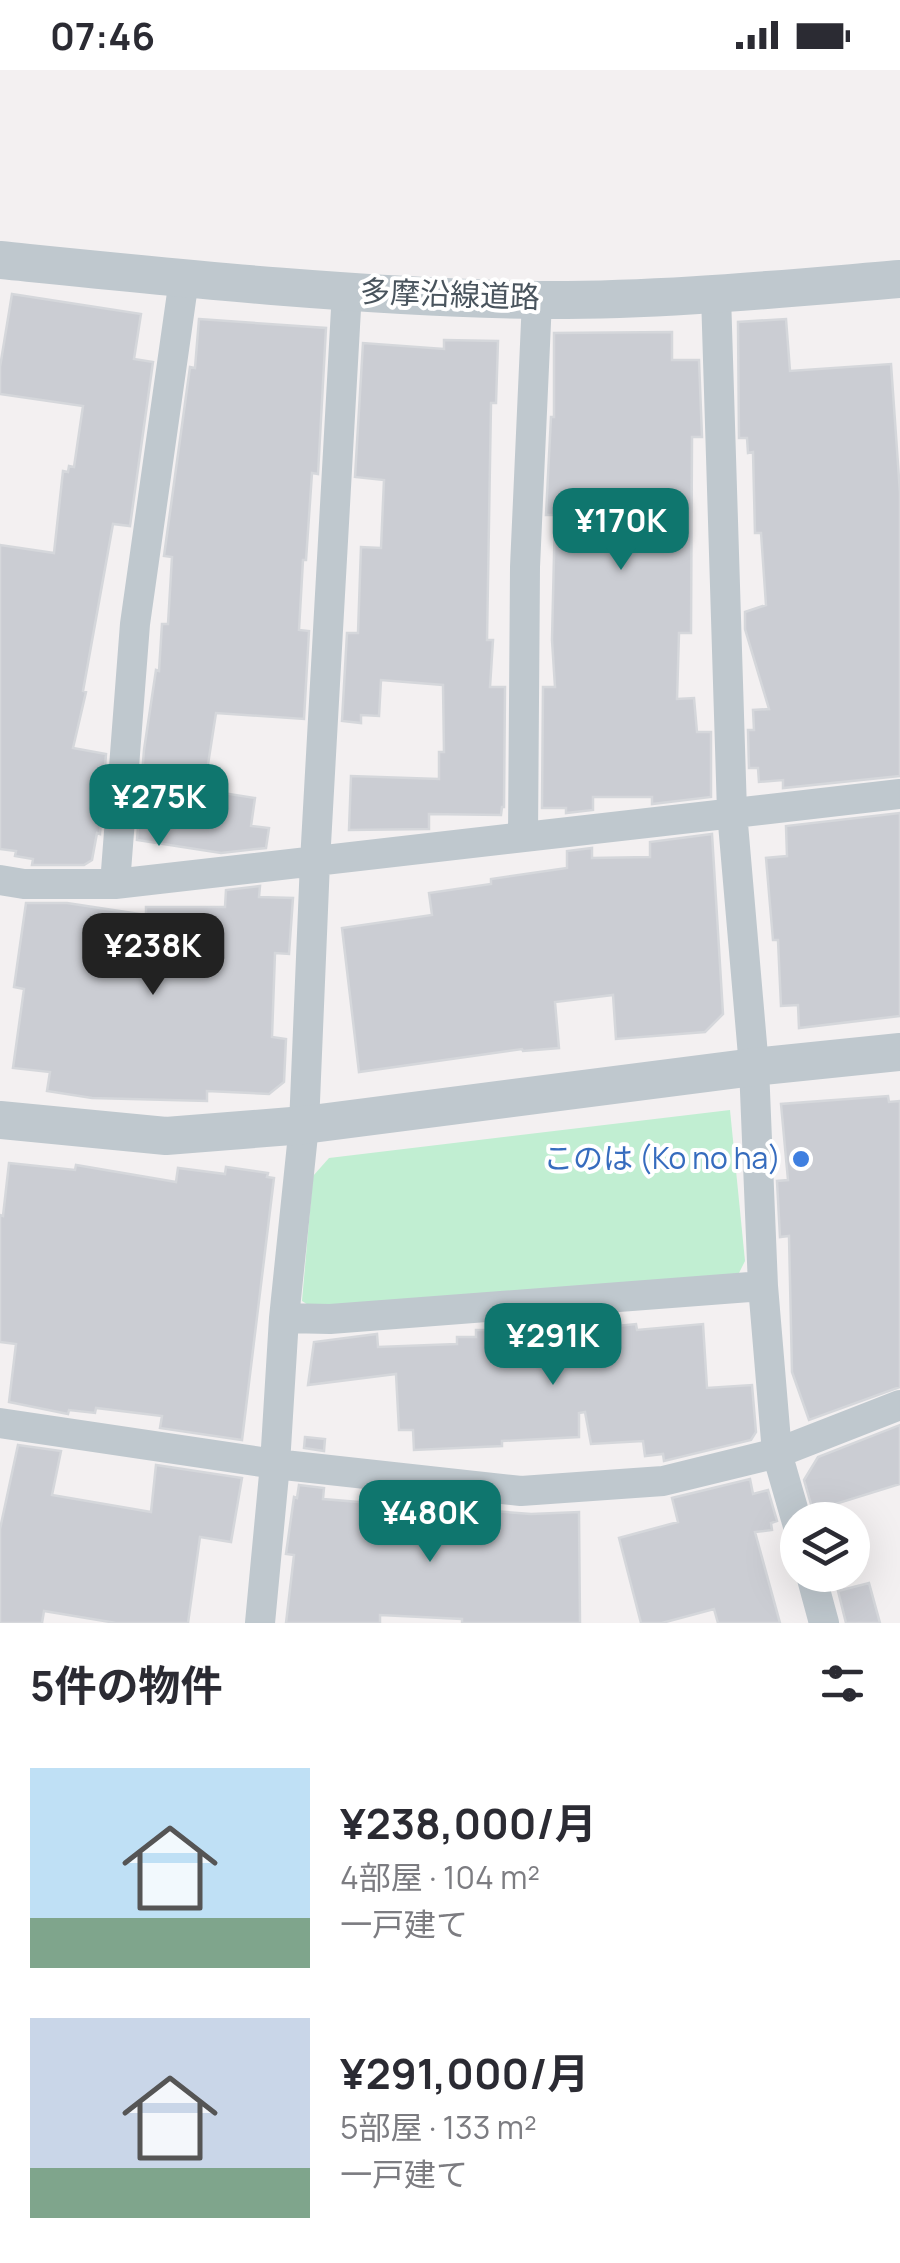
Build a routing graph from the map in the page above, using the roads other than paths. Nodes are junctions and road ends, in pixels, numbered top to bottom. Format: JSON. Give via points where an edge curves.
{"nodes":[{"id":1,"x":0,"y":260,"type":"edge"},
{"id":2,"x":184,"y":278,"type":"junction"},
{"id":3,"x":900,"y":279,"type":"edge"},
{"id":4,"x":348,"y":291,"type":"junction"},
{"id":5,"x":716,"y":295,"type":"junction"},
{"id":6,"x":538,"y":300,"type":"junction"},
{"id":7,"x":900,"y":794,"type":"edge"},
{"id":8,"x":732,"y":812,"type":"junction"},
{"id":9,"x":523,"y":837,"type":"junction"},
{"id":10,"x":314,"y":862,"type":"junction"},
{"id":11,"x":0,"y":880,"type":"edge"},
{"id":12,"x":115,"y":884,"type":"junction"},
{"id":13,"x":900,"y":1052,"type":"edge"},
{"id":14,"x":754,"y":1067,"type":"junction"},
{"id":15,"x":0,"y":1120,"type":"edge"},
{"id":16,"x":304,"y":1125,"type":"junction"},
{"id":17,"x":763,"y":1286,"type":"junction"},
{"id":18,"x":284,"y":1318,"type":"junction"},
{"id":19,"x":900,"y":1405,"type":"edge"},
{"id":20,"x":0,"y":1423,"type":"edge"},
{"id":21,"x":778,"y":1453,"type":"junction"},
{"id":22,"x":275,"y":1464,"type":"junction"},
{"id":23,"x":791,"y":1502,"type":"edge"},
{"id":24,"x":816,"y":1592,"type":"edge"},
{"id":25,"x":260,"y":1623,"type":"edge"},
{"id":26,"x":824,"y":1623,"type":"edge"}],
"edges":[{"from":1,"to":2,"type":"street","name":"多摩沿線道路"},
{"from":2,"to":4,"type":"street","name":"多摩沿線道路"},
{"from":2,"to":12,"type":"street","via":[[135,624]]},
{"from":3,"to":5,"type":"street","name":"多摩沿線道路"},
{"from":4,"to":6,"type":"street","name":"多摩沿線道路"},
{"from":4,"to":10,"type":"street"},
{"from":5,"to":6,"type":"street","name":"多摩沿線道路"},
{"from":5,"to":8,"type":"street"},
{"from":6,"to":9,"type":"street","via":[[526,548]]},
{"from":7,"to":8,"type":"street"},
{"from":8,"to":9,"type":"street"},
{"from":8,"to":14,"type":"street"},
{"from":9,"to":10,"type":"street"},
{"from":10,"to":12,"type":"street"},
{"from":10,"to":16,"type":"street"},
{"from":11,"to":12,"type":"street"},
{"from":13,"to":14,"type":"street"},
{"from":14,"to":16,"type":"street"},
{"from":14,"to":17,"type":"street"},
{"from":15,"to":16,"type":"street","via":[[166,1136]]},
{"from":16,"to":18,"type":"street"},
{"from":17,"to":18,"type":"street"},
{"from":17,"to":21,"type":"street"},
{"from":18,"to":22,"type":"street"},
{"from":19,"to":21,"type":"street"},
{"from":20,"to":22,"type":"street"},
{"from":21,"to":22,"type":"street","via":[[663,1482],[521,1491]]},
{"from":21,"to":23,"type":"street"},
{"from":22,"to":25,"type":"street"},
{"from":24,"to":26,"type":"street"}]}
